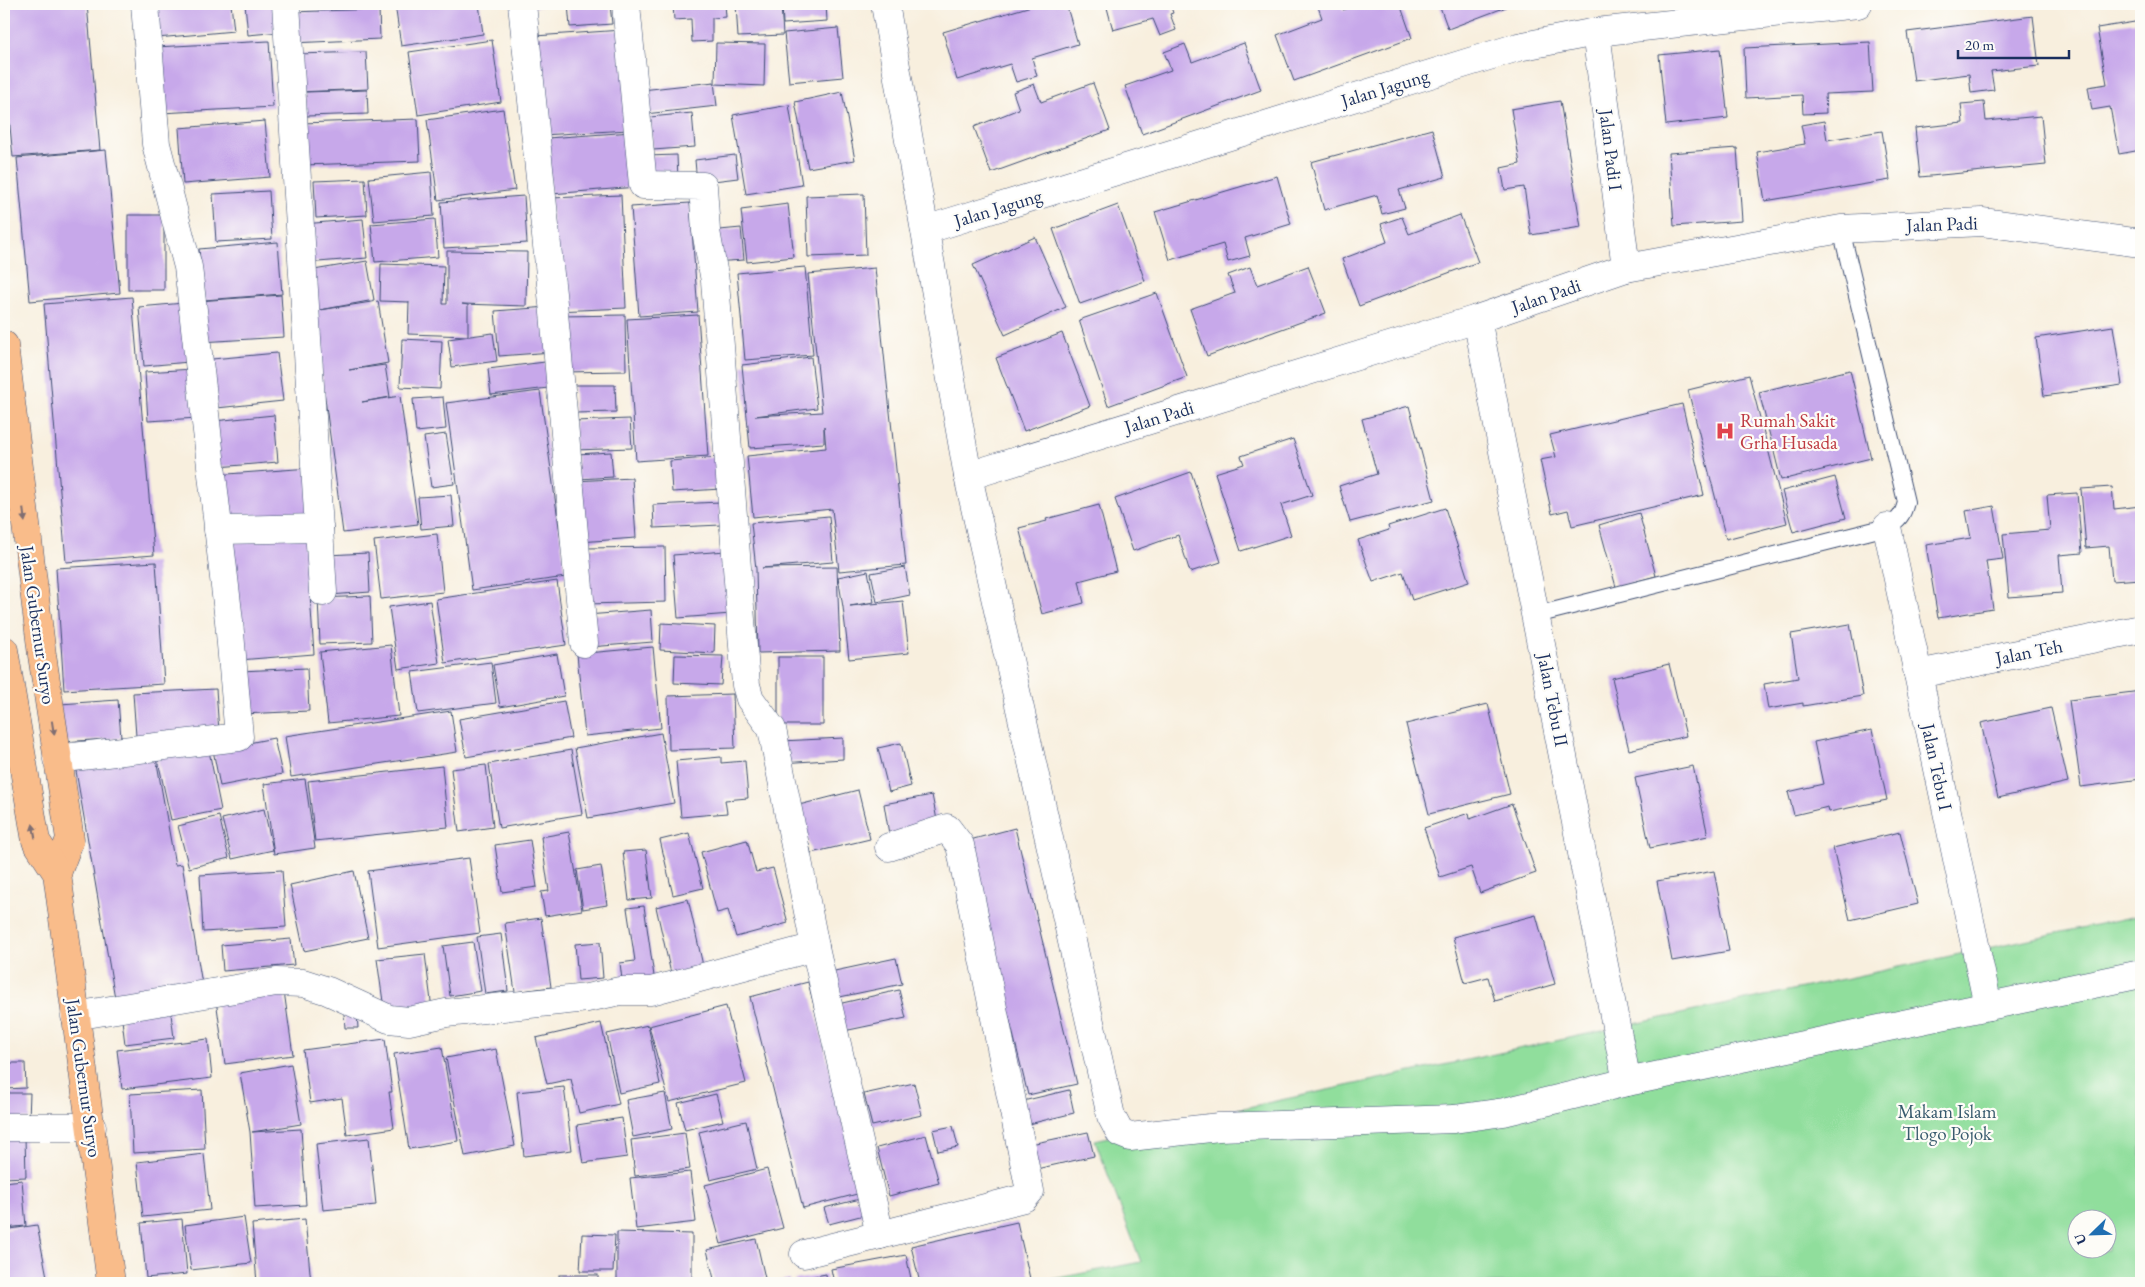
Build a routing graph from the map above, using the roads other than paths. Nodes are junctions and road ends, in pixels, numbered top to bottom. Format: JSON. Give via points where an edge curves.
{"nodes":[{"id":1,"x":145,"y":4,"type":"edge"},
{"id":2,"x":286,"y":4,"type":"edge"},
{"id":3,"x":522,"y":4,"type":"edge"},
{"id":4,"x":626,"y":4,"type":"edge"},
{"id":5,"x":885,"y":4,"type":"edge"},
{"id":6,"x":1858,"y":4,"type":"edge"},
{"id":7,"x":1596,"y":32,"type":"junction"},
{"id":8,"x":1841,"y":229,"type":"junction"},
{"id":9,"x":925,"y":230,"type":"junction"},
{"id":10,"x":2141,"y":243,"type":"edge"},
{"id":11,"x":1626,"y":268,"type":"junction"},
{"id":12,"x":1477,"y":320,"type":"junction"},
{"id":13,"x":4,"y":345,"type":"edge"},
{"id":14,"x":11,"y":473,"type":"edge"},
{"id":15,"x":968,"y":476,"type":"junction"},
{"id":16,"x":1887,"y":527,"type":"junction"},
{"id":17,"x":319,"y":528,"type":"junction"},
{"id":18,"x":218,"y":530,"type":"junction"},
{"id":19,"x":323,"y":592,"type":"dead end"},
{"id":20,"x":1536,"y":615,"type":"junction"},
{"id":21,"x":2141,"y":629,"type":"edge"},
{"id":22,"x":584,"y":643,"type":"dead end"},
{"id":23,"x":4,"y":650,"type":"edge"},
{"id":24,"x":1918,"y":674,"type":"junction"},
{"id":25,"x":57,"y":759,"type":"junction"},
{"id":26,"x":889,"y":847,"type":"dead end"},
{"id":27,"x":57,"y":873,"type":"junction"},
{"id":28,"x":815,"y":947,"type":"junction"},
{"id":29,"x":2141,"y":974,"type":"edge"},
{"id":30,"x":1988,"y":1006,"type":"junction"},
{"id":31,"x":75,"y":1016,"type":"junction"},
{"id":32,"x":1627,"y":1082,"type":"junction"},
{"id":33,"x":4,"y":1127,"type":"edge"},
{"id":34,"x":92,"y":1127,"type":"junction"},
{"id":35,"x":880,"y":1235,"type":"junction"},
{"id":36,"x":804,"y":1254,"type":"dead end"},
{"id":37,"x":111,"y":1283,"type":"edge"}],
"edges":[{"from":1,"to":18,"type":"street","via":[[156,144],[188,267]]},
{"from":2,"to":17,"type":"street"},
{"from":3,"to":22,"type":"street"},
{"from":4,"to":28,"type":"street","via":[[644,185],[703,186],[706,231],[715,280],[746,685],[750,699],[772,729]]},
{"from":5,"to":9,"type":"street"},
{"from":6,"to":7,"type":"street","name":"Jalan Jagung"},
{"from":7,"to":9,"type":"street","name":"Jalan Jagung","via":[[1518,47]]},
{"from":7,"to":11,"type":"street","name":"Jalan Padi I"},
{"from":8,"to":10,"type":"street","name":"Jalan Padi","via":[[1982,222]]},
{"from":8,"to":11,"type":"street","name":"Jalan Padi"},
{"from":8,"to":16,"type":"lane","via":[[1906,502],[1904,514]]},
{"from":9,"to":15,"type":"street"},
{"from":11,"to":12,"type":"street","name":"Jalan Padi"},
{"from":12,"to":15,"type":"street","name":"Jalan Padi"},
{"from":12,"to":20,"type":"street","name":"Jalan Tebu II"},
{"from":13,"to":14,"type":"highway","name":"Jalan Gubernur Suryo"},
{"from":14,"to":25,"type":"highway","name":"Jalan Gubernur Suryo","one_way":true},
{"from":15,"to":32,"type":"street","via":[[1109,1106],[1120,1132],[1130,1137],[1219,1127],[1454,1119],[1504,1112]]},
{"from":16,"to":20,"type":"lane"},
{"from":16,"to":24,"type":"street","name":"Jalan Tebu I"},
{"from":17,"to":18,"type":"street"},
{"from":17,"to":19,"type":"street"},
{"from":18,"to":25,"type":"street","via":[[239,737]]},
{"from":20,"to":32,"type":"street","name":"Jalan Tebu II"},
{"from":21,"to":24,"type":"street","name":"Jalan Teh"},
{"from":27,"to":23,"type":"highway","name":"Jalan Gubernur Suryo","one_way":true,"via":[[36,841]]},
{"from":24,"to":30,"type":"street","name":"Jalan Tebu I"},
{"from":25,"to":27,"type":"highway","name":"Jalan Gubernur Suryo","via":[[70,839]]},
{"from":26,"to":35,"type":"street","via":[[947,828],[960,845],[1030,1191],[1024,1198]]},
{"from":27,"to":31,"type":"highway","name":"Jalan Gubernur Suryo"},
{"from":28,"to":31,"type":"street","via":[[651,991],[446,1013],[409,1021],[389,1019],[304,983],[276,982]]},
{"from":28,"to":35,"type":"street"},
{"from":29,"to":30,"type":"street"},
{"from":30,"to":32,"type":"street"},
{"from":31,"to":34,"type":"highway","name":"Jalan Gubernur Suryo"},
{"from":33,"to":34,"type":"street"},
{"from":34,"to":37,"type":"highway","name":"Jalan Gubernur Suryo"},
{"from":35,"to":36,"type":"street"}]}
